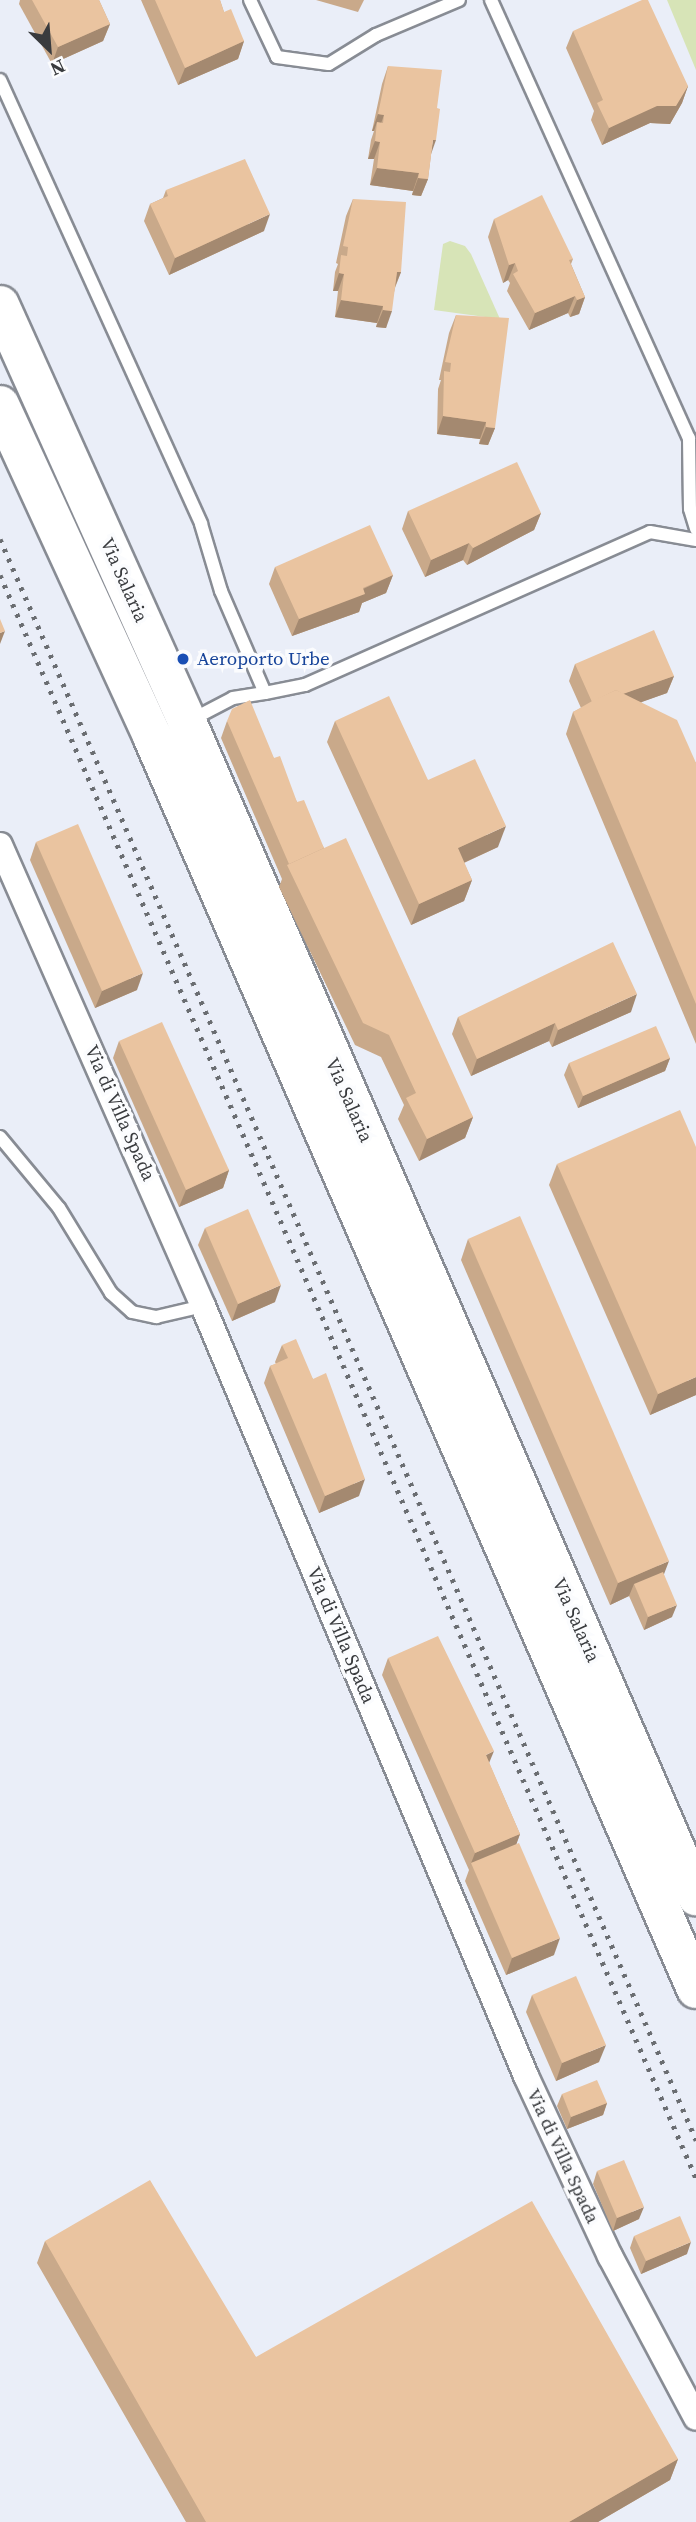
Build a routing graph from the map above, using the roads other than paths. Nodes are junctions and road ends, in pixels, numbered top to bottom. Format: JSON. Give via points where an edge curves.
{"nodes":[{"id":1,"x":250,"y":0,"type":"edge"},
{"id":2,"x":459,"y":0,"type":"edge"},
{"id":3,"x":491,"y":0,"type":"edge"},
{"id":4,"x":0,"y":80,"type":"edge"},
{"id":5,"x":0,"y":305,"type":"edge"},
{"id":6,"x":0,"y":405,"type":"edge"},
{"id":7,"x":696,"y":529,"type":"edge"},
{"id":8,"x":696,"y":540,"type":"edge"},
{"id":9,"x":265,"y":693,"type":"junction"},
{"id":10,"x":187,"y":722,"type":"junction"},
{"id":11,"x":152,"y":736,"type":"junction"},
{"id":12,"x":0,"y":845,"type":"edge"},
{"id":13,"x":0,"y":1137,"type":"edge"},
{"id":14,"x":203,"y":1306,"type":"junction"},
{"id":15,"x":696,"y":1896,"type":"edge"},
{"id":16,"x":696,"y":1989,"type":"edge"},
{"id":17,"x":696,"y":2418,"type":"edge"}],
"edges":[{"from":1,"to":2,"type":"lane","via":[[277,57],[329,64],[376,35]]},
{"from":3,"to":7,"type":"lane","via":[[689,438],[690,509]]},
{"from":4,"to":9,"type":"lane","via":[[201,524],[221,592]]},
{"from":5,"to":10,"type":"main road","name":"Via Salaria"},
{"from":6,"to":11,"type":"main road","name":"Via Salaria"},
{"from":8,"to":9,"type":"lane","via":[[649,532],[304,685]]},
{"from":9,"to":10,"type":"lane","via":[[233,698]]},
{"from":10,"to":11,"type":"street"},
{"from":10,"to":15,"type":"main road","name":"Via Salaria"},
{"from":11,"to":16,"type":"main road","name":"Via Salaria"},
{"from":12,"to":14,"type":"street","name":"Via di Villa Spada"},
{"from":13,"to":14,"type":"lane","via":[[59,1208],[111,1293],[132,1312],[156,1317]]},
{"from":14,"to":17,"type":"street","name":"Via di Villa Spada","via":[[526,2076],[610,2256]]}]}
